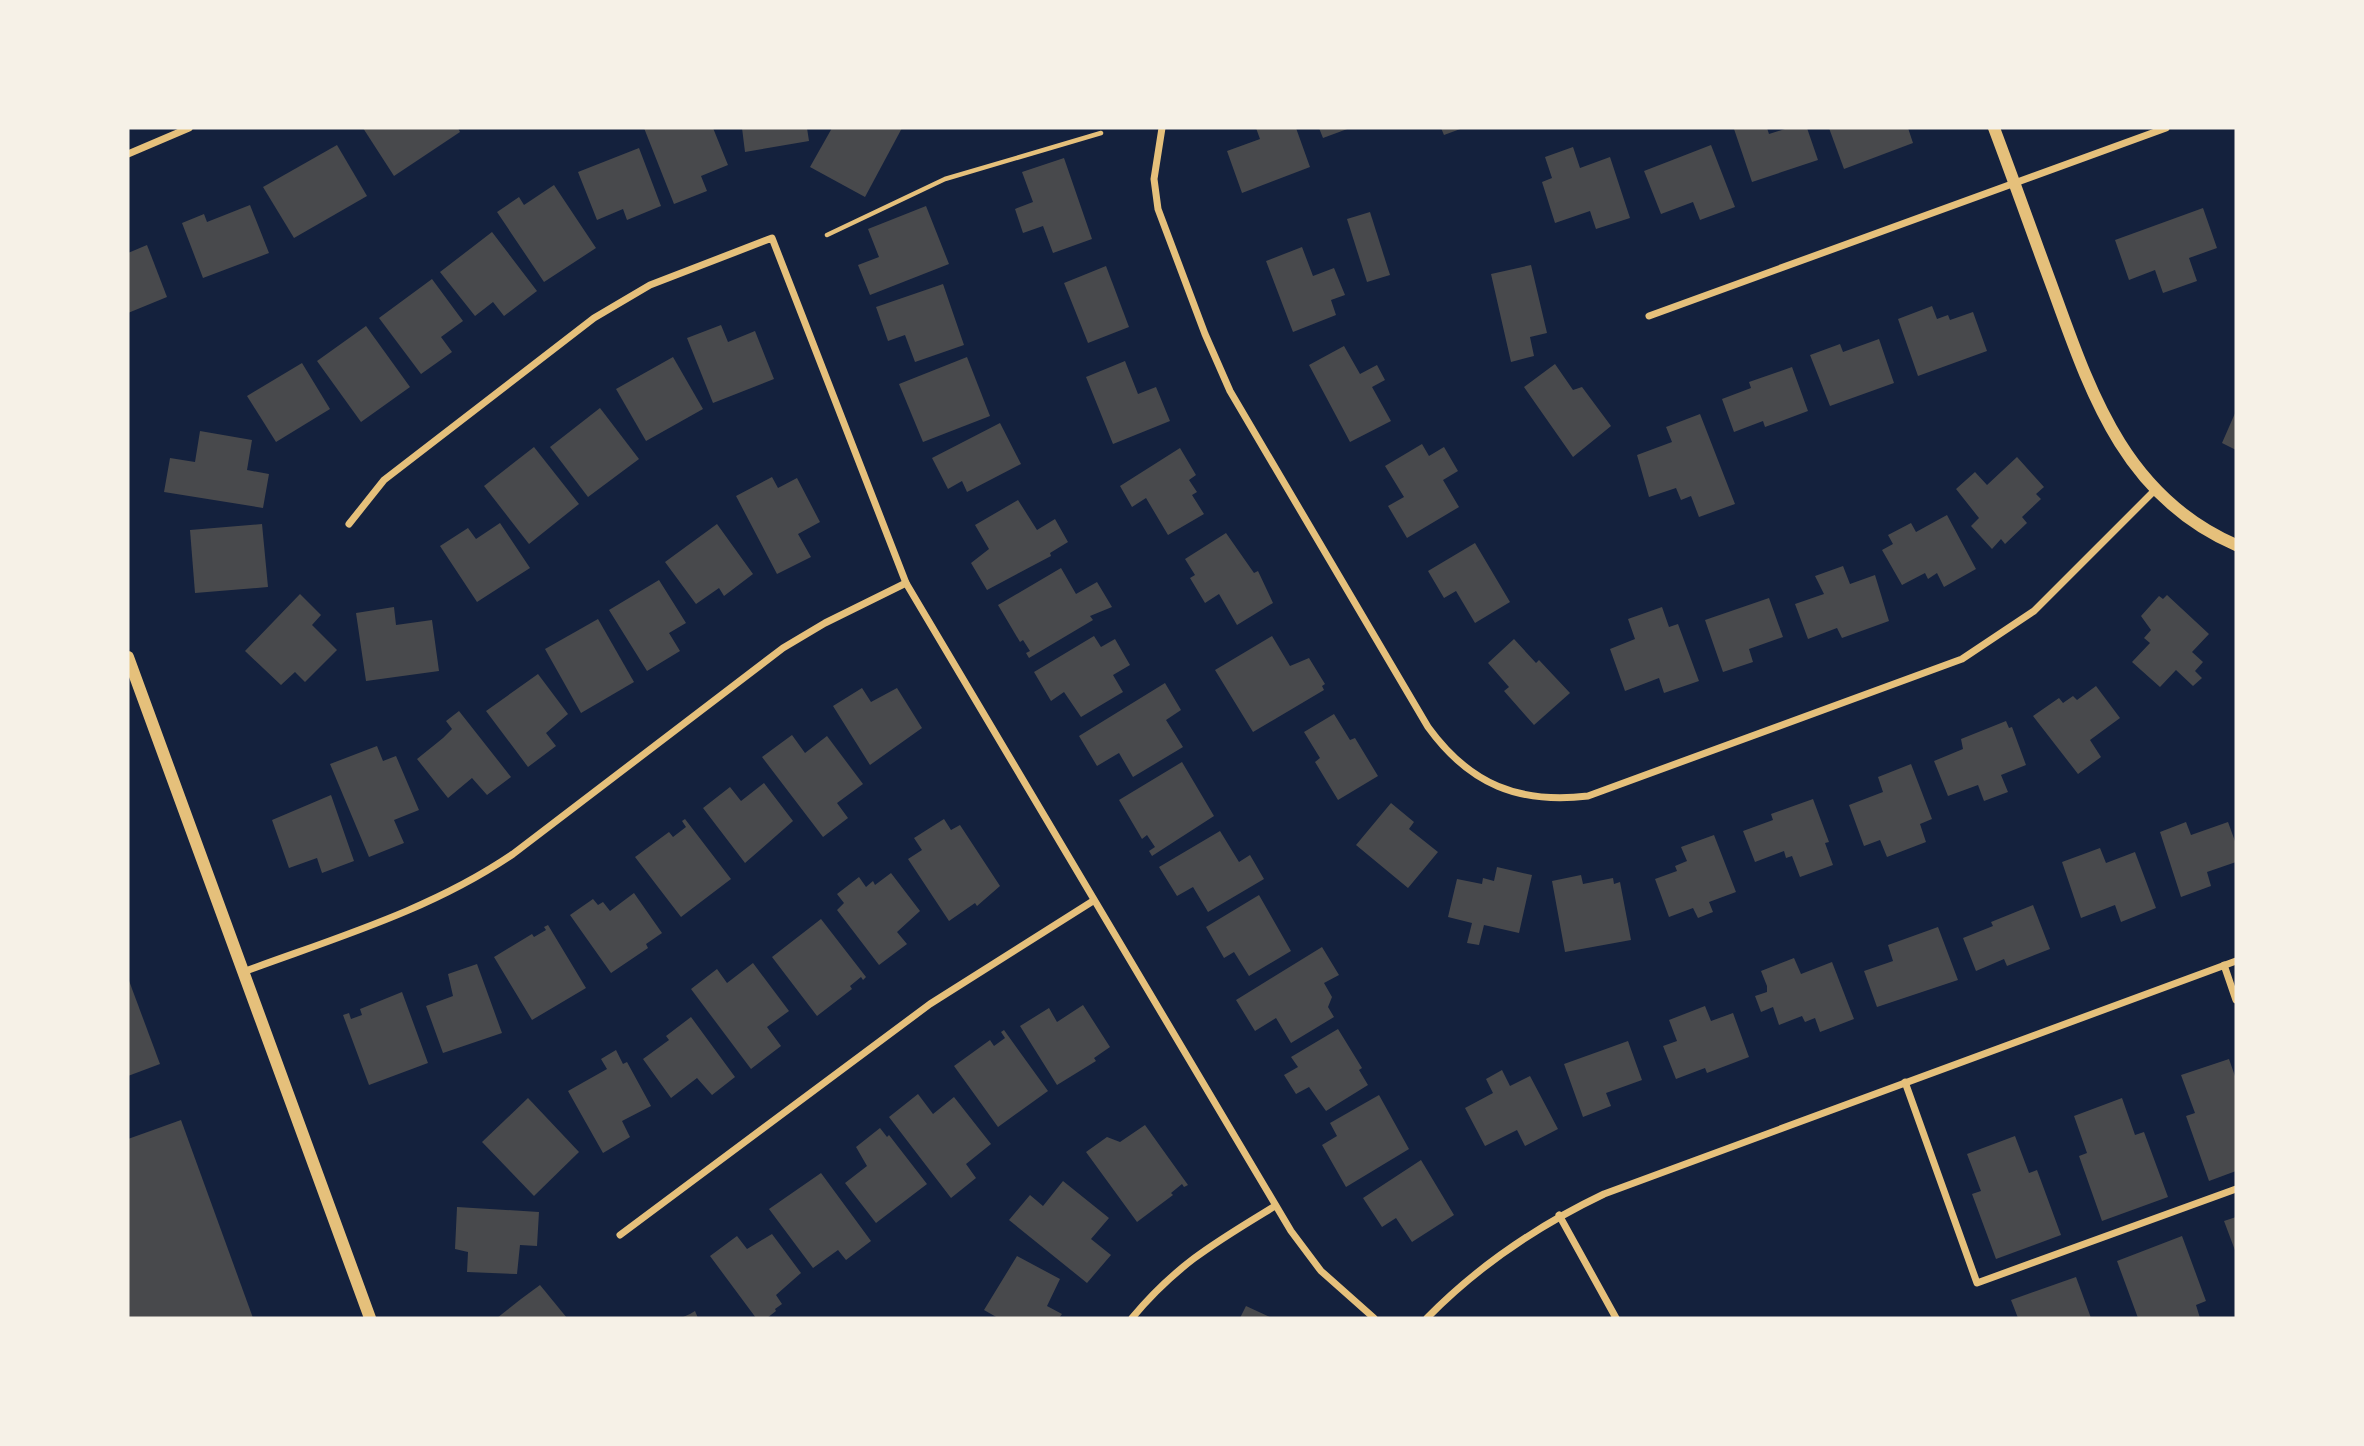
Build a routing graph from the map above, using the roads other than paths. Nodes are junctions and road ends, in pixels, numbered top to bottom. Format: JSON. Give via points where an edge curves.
{"nodes":[{"id":1,"x":188,"y":128,"type":"edge"},
{"id":2,"x":1162,"y":128,"type":"edge"},
{"id":3,"x":1994,"y":128,"type":"edge"},
{"id":4,"x":2166,"y":128,"type":"edge"},
{"id":5,"x":128,"y":154,"type":"edge"},
{"id":6,"x":2014,"y":183,"type":"junction"},
{"id":7,"x":1649,"y":316,"type":"dead end"},
{"id":8,"x":2156,"y":489,"type":"junction"},
{"id":9,"x":349,"y":524,"type":"dead end"},
{"id":10,"x":2236,"y":545,"type":"edge"},
{"id":11,"x":906,"y":583,"type":"junction"},
{"id":12,"x":128,"y":657,"type":"edge"},
{"id":13,"x":1093,"y":901,"type":"junction"},
{"id":14,"x":2236,"y":961,"type":"edge"},
{"id":15,"x":2224,"y":965,"type":"junction"},
{"id":16,"x":243,"y":972,"type":"junction"},
{"id":17,"x":2236,"y":1000,"type":"edge"},
{"id":18,"x":1905,"y":1082,"type":"junction"},
{"id":19,"x":2236,"y":1189,"type":"edge"},
{"id":20,"x":1275,"y":1206,"type":"junction"},
{"id":21,"x":1559,"y":1216,"type":"junction"},
{"id":22,"x":620,"y":1235,"type":"dead end"},
{"id":23,"x":370,"y":1318,"type":"edge"},
{"id":24,"x":1132,"y":1318,"type":"edge"},
{"id":25,"x":1374,"y":1318,"type":"edge"},
{"id":26,"x":1427,"y":1318,"type":"edge"},
{"id":27,"x":1616,"y":1318,"type":"edge"}],
"edges":[{"from":1,"to":5,"type":"street"},
{"from":2,"to":8,"type":"street","via":[[1154,179],[1158,209],[1230,391],[1428,727],[1464,768],[1490,784],[1527,797],[1558,800],[1588,796],[1962,659],[2034,611]]},
{"from":3,"to":6,"type":"street"},
{"from":4,"to":6,"type":"street"},
{"from":6,"to":7,"type":"street"},
{"from":6,"to":8,"type":"street","via":[[2097,406],[2130,461]]},
{"from":8,"to":10,"type":"street","via":[[2211,532]]},
{"from":9,"to":11,"type":"street","via":[[384,480],[594,318],[650,285],[772,238]]},
{"from":11,"to":13,"type":"street"},
{"from":11,"to":16,"type":"street","via":[[783,648],[477,877],[409,910]]},
{"from":12,"to":16,"type":"street"},
{"from":13,"to":20,"type":"street"},
{"from":13,"to":22,"type":"street","via":[[930,1004]]},
{"from":14,"to":15,"type":"street"},
{"from":15,"to":17,"type":"street"},
{"from":15,"to":18,"type":"street"},
{"from":16,"to":23,"type":"street"},
{"from":18,"to":19,"type":"street","via":[[1977,1283]]},
{"from":18,"to":21,"type":"street","via":[[1604,1194]]},
{"from":20,"to":24,"type":"street","via":[[1192,1257]]},
{"from":20,"to":25,"type":"street","via":[[1312,1260]]},
{"from":21,"to":26,"type":"street","via":[[1467,1279]]},
{"from":21,"to":27,"type":"street"}]}
